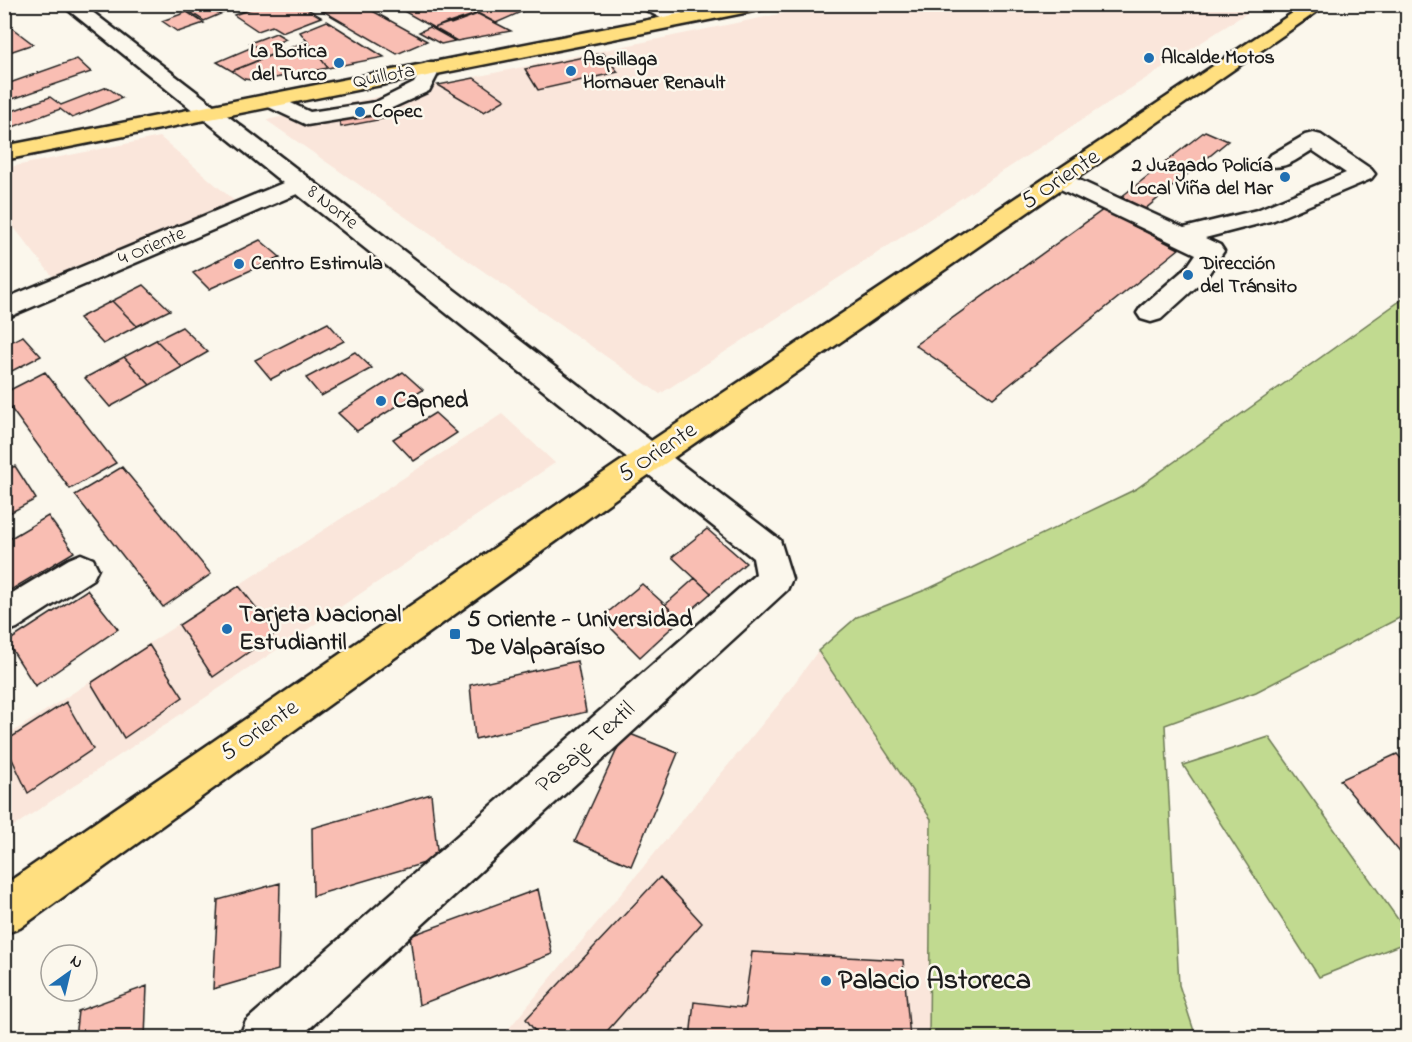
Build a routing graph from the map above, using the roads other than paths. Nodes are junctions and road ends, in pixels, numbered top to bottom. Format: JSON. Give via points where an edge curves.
{"nodes":[{"id":1,"x":70,"y":4,"type":"edge"},
{"id":2,"x":648,"y":4,"type":"edge"},
{"id":3,"x":764,"y":4,"type":"edge"},
{"id":4,"x":1319,"y":4,"type":"edge"},
{"id":5,"x":1296,"y":13,"type":"edge"},
{"id":6,"x":679,"y":19,"type":"junction"},
{"id":7,"x":431,"y":68,"type":"junction"},
{"id":8,"x":269,"y":100,"type":"junction"},
{"id":9,"x":206,"y":111,"type":"junction"},
{"id":10,"x":4,"y":153,"type":"edge"},
{"id":11,"x":1278,"y":161,"type":"dead end"},
{"id":12,"x":1060,"y":180,"type":"junction"},
{"id":13,"x":300,"y":183,"type":"junction"},
{"id":14,"x":1182,"y":236,"type":"junction"},
{"id":15,"x":4,"y":310,"type":"edge"},
{"id":16,"x":1151,"y":314,"type":"dead end"},
{"id":17,"x":651,"y":457,"type":"junction"},
{"id":18,"x":81,"y":569,"type":"dead end"},
{"id":19,"x":4,"y":617,"type":"edge"},
{"id":20,"x":4,"y":912,"type":"edge"},
{"id":21,"x":263,"y":1038,"type":"edge"}],
"edges":[{"from":1,"to":9,"type":"street","name":"8 Norte"},
{"from":2,"to":6,"type":"street"},
{"from":3,"to":6,"type":"main road","name":"Quillota"},
{"from":4,"to":5,"type":"main road","name":"5 Oriente"},
{"from":5,"to":12,"type":"main road","name":"5 Oriente"},
{"from":6,"to":7,"type":"main road","name":"Quillota"},
{"from":7,"to":8,"type":"main road","name":"Quillota"},
{"from":7,"to":8,"type":"street","via":[[422,87],[381,107],[307,119]]},
{"from":8,"to":9,"type":"main road","name":"Quillota"},
{"from":9,"to":10,"type":"main road","name":"Quillota"},
{"from":9,"to":13,"type":"street","name":"8 Norte"},
{"from":11,"to":14,"type":"street","via":[[1313,140],[1362,174],[1265,215]]},
{"from":12,"to":14,"type":"street"},
{"from":12,"to":17,"type":"main road","name":"5 Oriente"},
{"from":13,"to":15,"type":"street","name":"4 Oriente"},
{"from":13,"to":17,"type":"street","name":"8 Norte"},
{"from":14,"to":16,"type":"street","via":[[1211,251],[1196,273]]},
{"from":17,"to":20,"type":"main road","name":"5 Oriente"},
{"from":17,"to":21,"type":"street","name":"Pasaje Textil","via":[[768,550],[775,579]]},
{"from":18,"to":19,"type":"street"}]}
